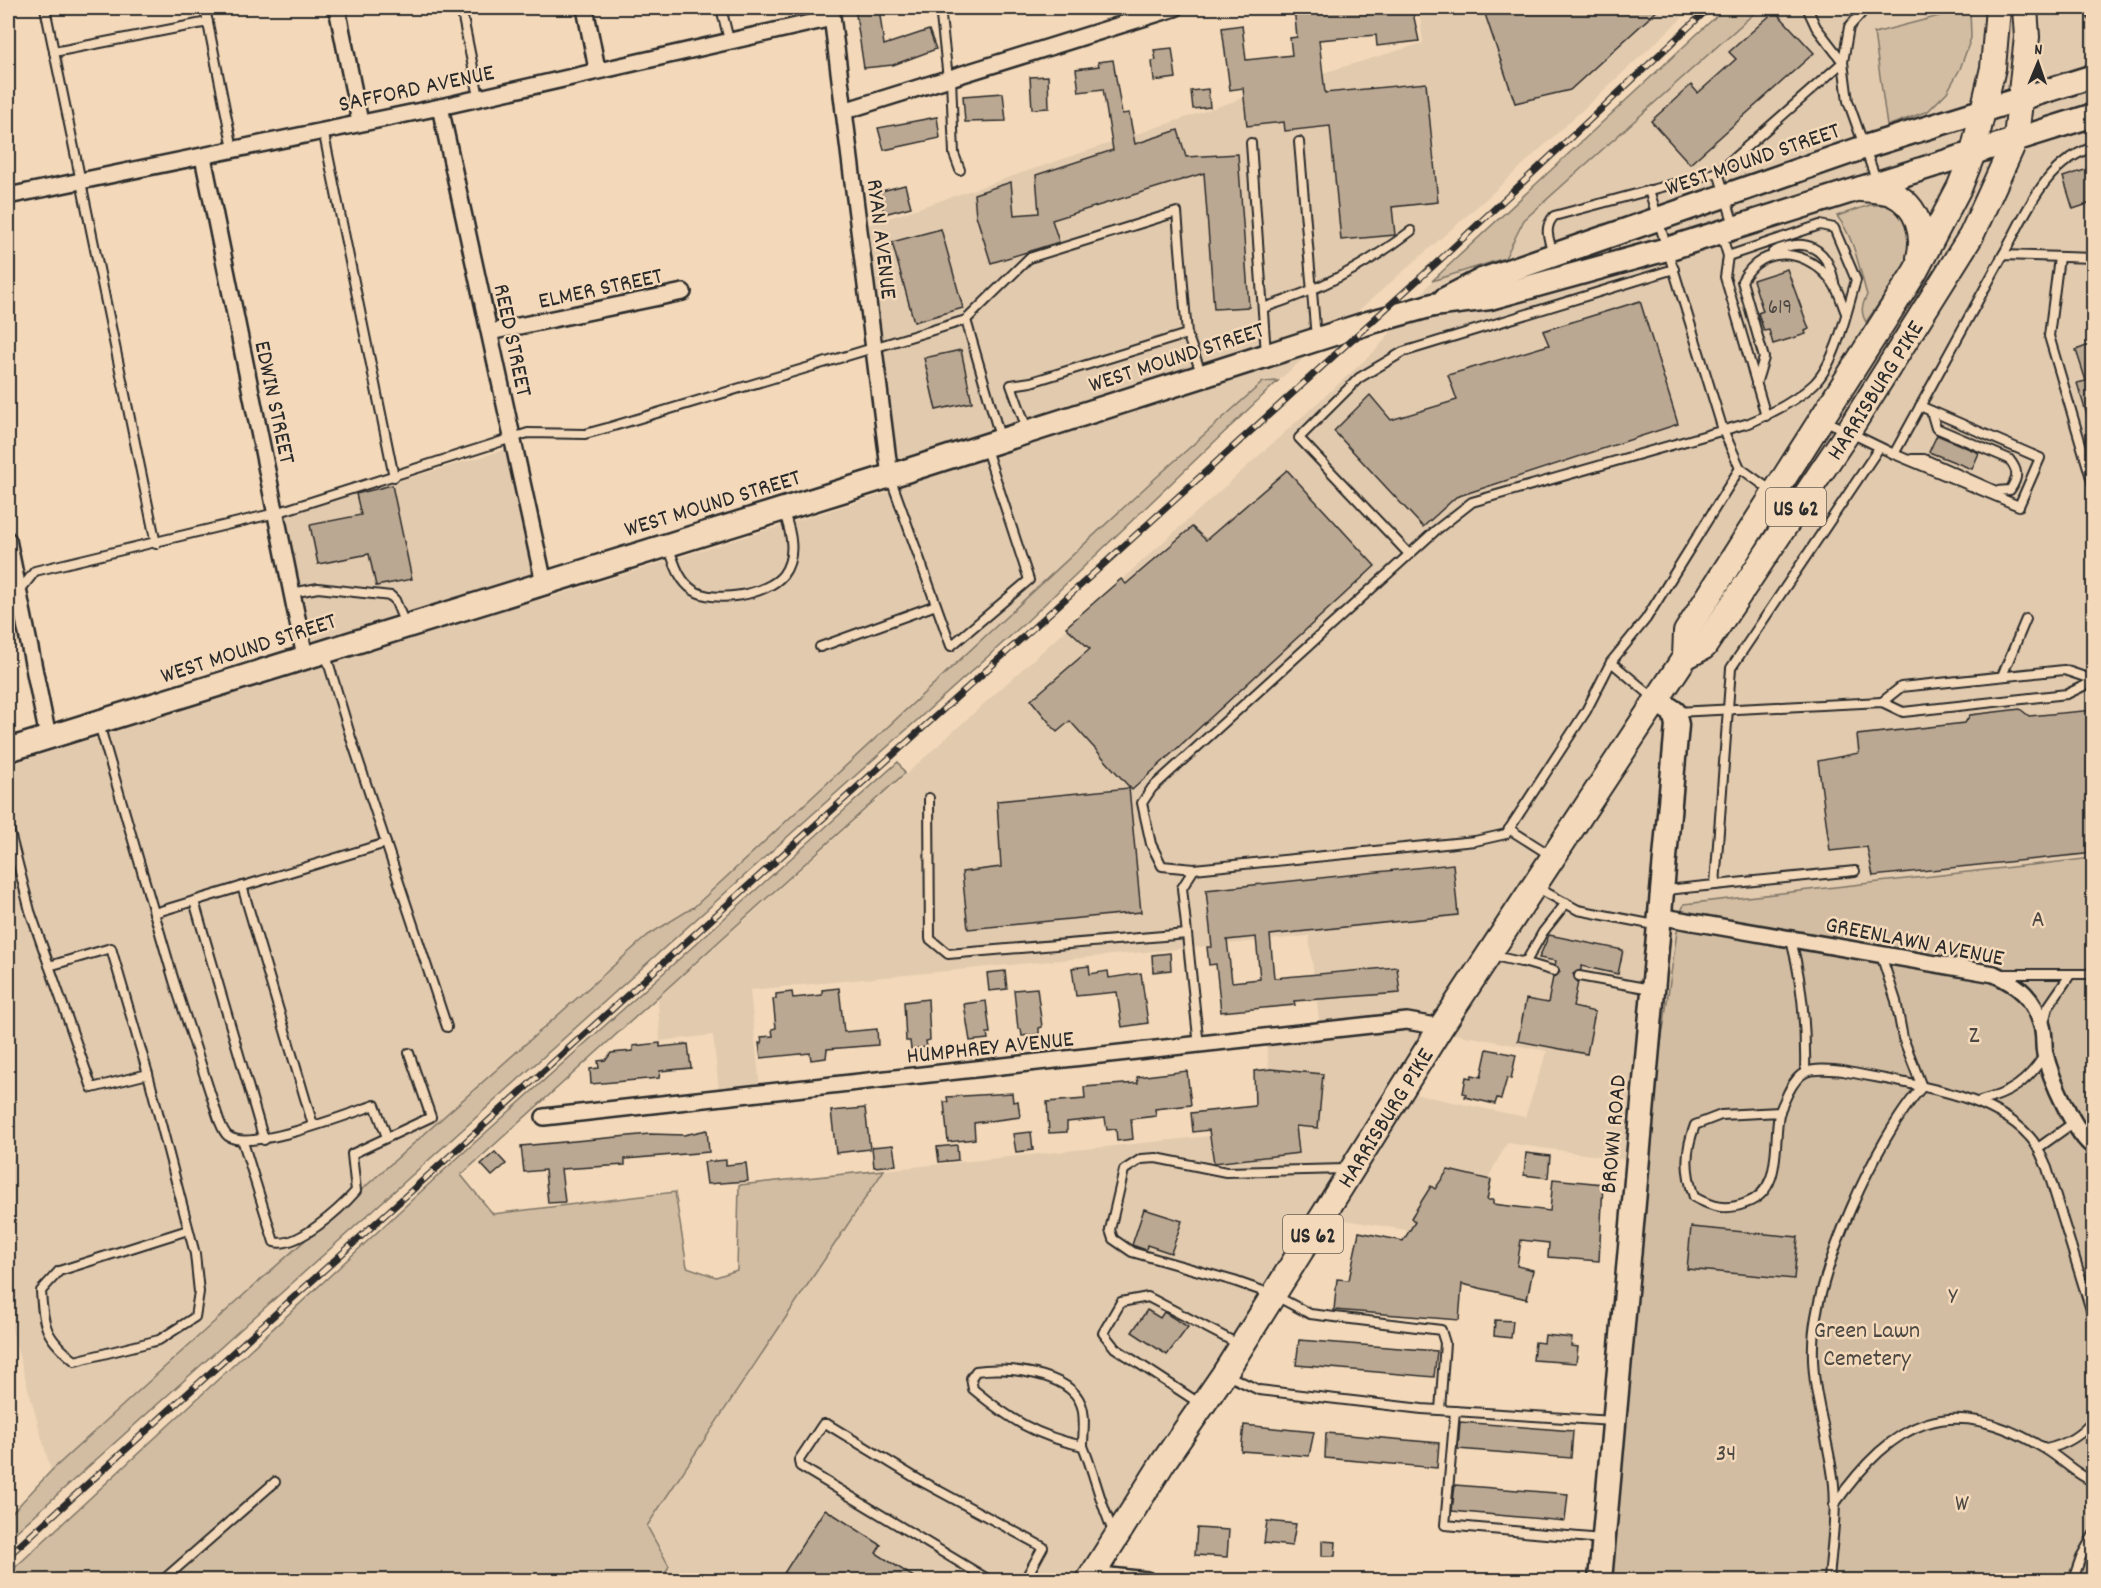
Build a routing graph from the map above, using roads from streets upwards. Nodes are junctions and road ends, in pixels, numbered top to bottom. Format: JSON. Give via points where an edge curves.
{"nodes":[{"id":1,"x":337,"y":8,"type":"edge"},
{"id":2,"x":585,"y":8,"type":"edge"},
{"id":3,"x":1175,"y":8,"type":"edge"},
{"id":4,"x":1998,"y":8,"type":"edge"},
{"id":5,"x":2025,"y":8,"type":"edge"},
{"id":6,"x":832,"y":13,"type":"edge"},
{"id":7,"x":597,"y":69,"type":"junction"},
{"id":8,"x":2094,"y":76,"type":"edge"},
{"id":9,"x":2021,"y":98,"type":"junction"},
{"id":10,"x":440,"y":107,"type":"junction"},
{"id":11,"x":844,"y":111,"type":"junction"},
{"id":12,"x":1981,"y":111,"type":"junction"},
{"id":13,"x":2094,"y":115,"type":"edge"},
{"id":14,"x":360,"y":122,"type":"junction"},
{"id":15,"x":2016,"y":138,"type":"junction"},
{"id":16,"x":1972,"y":153,"type":"junction"},
{"id":17,"x":203,"y":157,"type":"junction"},
{"id":18,"x":1869,"y":186,"type":"junction"},
{"id":19,"x":8,"y":196,"type":"edge"},
{"id":20,"x":1915,"y":272,"type":"junction"},
{"id":21,"x":683,"y":292,"type":"dead end"},
{"id":22,"x":1433,"y":305,"type":"junction"},
{"id":23,"x":490,"y":332,"type":"junction"},
{"id":24,"x":890,"y":476,"type":"junction"},
{"id":25,"x":8,"y":540,"type":"edge"},
{"id":26,"x":544,"y":583,"type":"junction"},
{"id":27,"x":13,"y":594,"type":"edge"},
{"id":28,"x":315,"y":653,"type":"junction"},
{"id":29,"x":1685,"y":657,"type":"junction"},
{"id":30,"x":1666,"y":707,"type":"junction"},
{"id":31,"x":48,"y":737,"type":"junction"},
{"id":32,"x":8,"y":750,"type":"edge"},
{"id":33,"x":1658,"y":921,"type":"junction"},
{"id":34,"x":1441,"y":1027,"type":"junction"},
{"id":35,"x":544,"y":1117,"type":"dead end"},
{"id":36,"x":2094,"y":1147,"type":"edge"},
{"id":37,"x":1090,"y":1577,"type":"edge"},
{"id":38,"x":1147,"y":1581,"type":"edge"},
{"id":39,"x":1600,"y":1581,"type":"edge"}],
"edges":[{"from":1,"to":14,"type":"street"},
{"from":2,"to":7,"type":"street"},
{"from":3,"to":11,"type":"street"},
{"from":4,"to":12,"type":"main road","number":"US 62","via":[[1993,68]]},
{"from":5,"to":9,"type":"main road","number":"US 62","via":[[2027,37]]},
{"from":6,"to":7,"type":"street","name":"SAFFORD AVENUE"},
{"from":6,"to":11,"type":"street","name":"RYAN AVENUE"},
{"from":7,"to":10,"type":"street","name":"SAFFORD AVENUE"},
{"from":8,"to":9,"type":"main road","name":"WEST MOUND STREET"},
{"from":9,"to":12,"type":"main road","name":"WEST MOUND STREET"},
{"from":9,"to":15,"type":"main road","name":"HARRISBURG PIKE","number":"US 62"},
{"from":10,"to":14,"type":"street","name":"SAFFORD AVENUE"},
{"from":10,"to":23,"type":"street","name":"REED STREET"},
{"from":11,"to":24,"type":"street","name":"RYAN AVENUE"},
{"from":12,"to":16,"type":"main road","name":"HARRISBURG PIKE","number":"US 62"},
{"from":12,"to":22,"type":"main road","name":"WEST MOUND STREET","via":[[1865,147],[1482,280]]},
{"from":13,"to":15,"type":"main road","name":"WEST MOUND STREET"},
{"from":14,"to":17,"type":"street","name":"SAFFORD AVENUE"},
{"from":15,"to":16,"type":"main road","name":"WEST MOUND STREET"},
{"from":15,"to":29,"type":"main road","name":"HARRISBURG PIKE","number":"US 62","via":[[1971,236],[1848,432],[1704,647]]},
{"from":16,"to":18,"type":"main road","name":"WEST MOUND STREET"},
{"from":16,"to":20,"type":"main road","name":"HARRISBURG PIKE","number":"US 62","via":[[1960,186]]},
{"from":17,"to":19,"type":"street","name":"SAFFORD AVENUE"},
{"from":17,"to":28,"type":"street","name":"EDWIN STREET","via":[[292,592]]},
{"from":18,"to":20,"type":"main road","via":[[1904,201],[1916,216],[1923,244]]},
{"from":18,"to":22,"type":"main road","name":"WEST MOUND STREET","via":[[1728,230],[1671,259],[1490,298]]},
{"from":20,"to":29,"type":"main road","name":"HARRISBURG PIKE","number":"US 62","via":[[1686,632]]},
{"from":21,"to":23,"type":"street","name":"ELMER STREET"},
{"from":22,"to":24,"type":"main road","name":"WEST MOUND STREET"},
{"from":23,"to":26,"type":"street","name":"REED STREET"},
{"from":24,"to":26,"type":"main road","name":"WEST MOUND STREET"},
{"from":25,"to":27,"type":"street"},
{"from":26,"to":28,"type":"main road","name":"WEST MOUND STREET"},
{"from":27,"to":31,"type":"street"},
{"from":28,"to":31,"type":"main road","name":"WEST MOUND STREET"},
{"from":29,"to":30,"type":"main road","name":"HARRISBURG PIKE","number":"US 62"},
{"from":30,"to":33,"type":"main road","name":"BROWN ROAD","via":[[1677,724]]},
{"from":30,"to":34,"type":"main road","name":"HARRISBURG PIKE","number":"US 62","via":[[1554,857]]},
{"from":31,"to":32,"type":"main road","name":"WEST MOUND STREET"},
{"from":33,"to":36,"type":"street","name":"GREENLAWN AVENUE","via":[[1790,938],[1994,974],[2017,984],[2043,1028],[2045,1054],[2073,1123]]},
{"from":33,"to":39,"type":"main road","name":"BROWN ROAD"},
{"from":34,"to":35,"type":"street","name":"HUMPHREY AVENUE","via":[[1407,1021]]},
{"from":34,"to":37,"type":"main road","name":"HARRISBURG PIKE","number":"US 62","via":[[1242,1346]]},
{"from":37,"to":38,"type":"street"}]}
